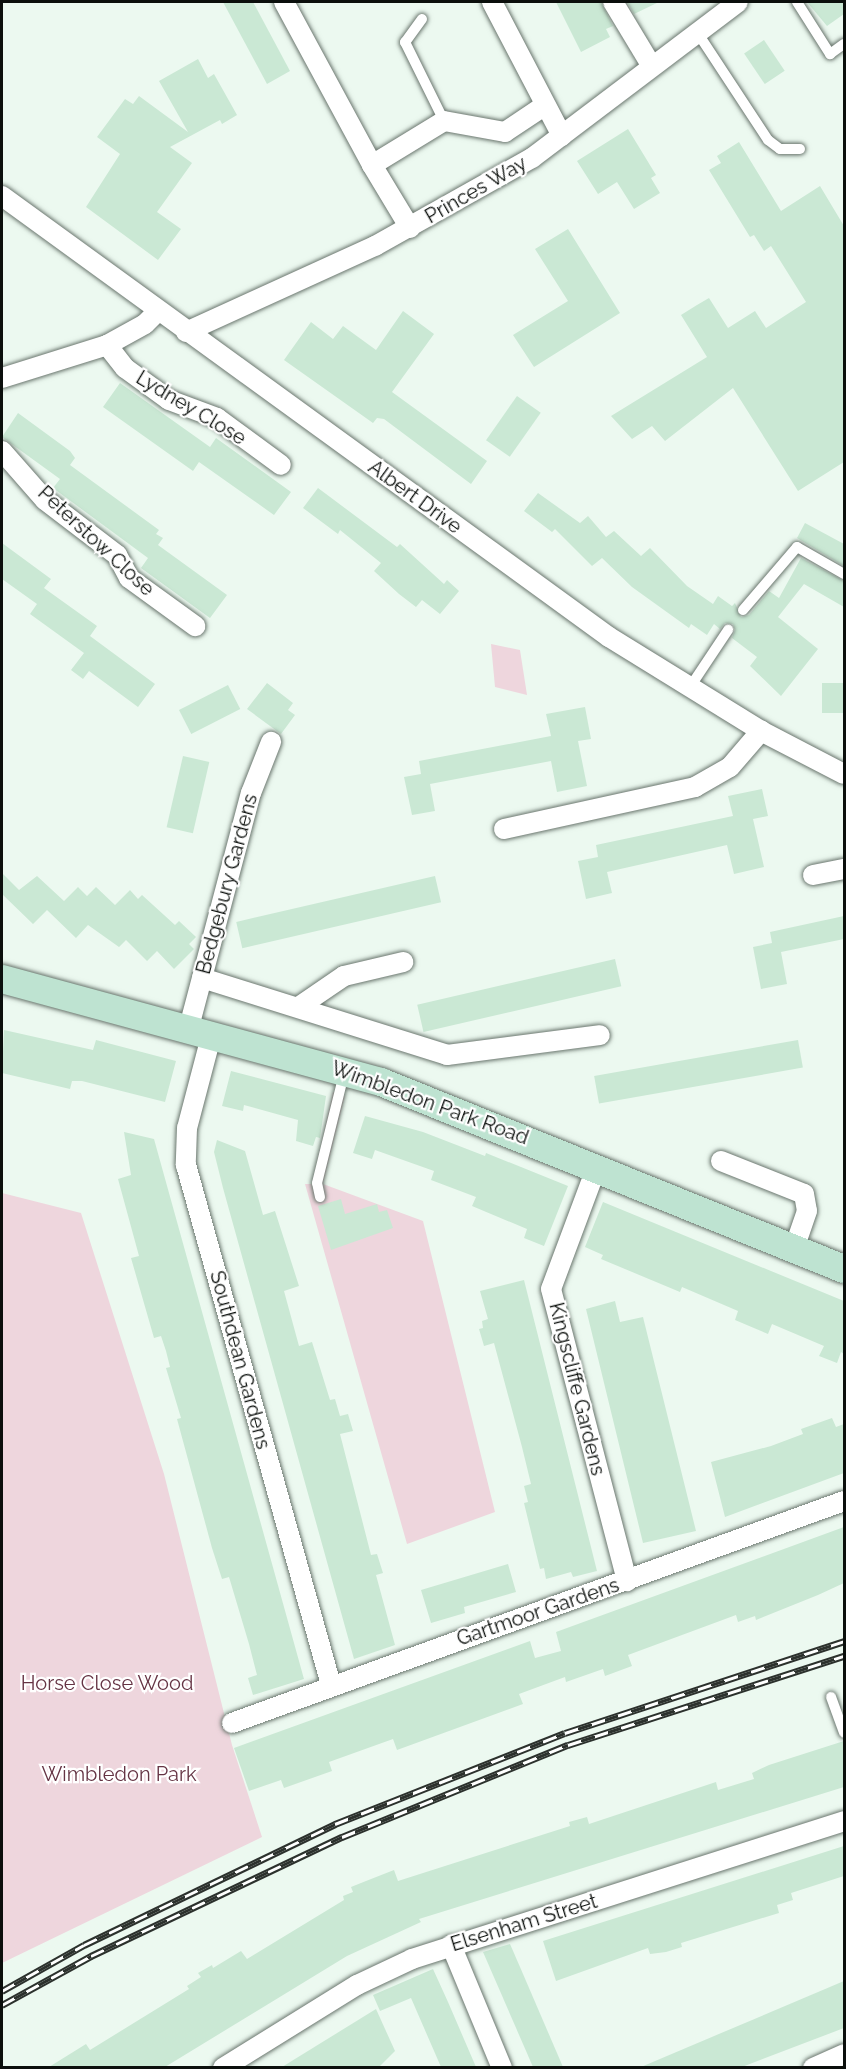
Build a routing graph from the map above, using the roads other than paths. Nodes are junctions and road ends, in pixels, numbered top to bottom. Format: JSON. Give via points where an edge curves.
{"nodes":[{"id":1,"x":284,"y":2,"type":"edge"},
{"id":2,"x":492,"y":2,"type":"edge"},
{"id":3,"x":613,"y":2,"type":"edge"},
{"id":4,"x":738,"y":2,"type":"edge"},
{"id":5,"x":797,"y":2,"type":"edge"},
{"id":6,"x":422,"y":19,"type":"dead end"},
{"id":7,"x":697,"y":32,"type":"junction"},
{"id":8,"x":844,"y":44,"type":"edge"},
{"id":9,"x":651,"y":65,"type":"junction"},
{"id":10,"x":544,"y":106,"type":"junction"},
{"id":11,"x":444,"y":121,"type":"junction"},
{"id":12,"x":562,"y":136,"type":"junction"},
{"id":13,"x":801,"y":149,"type":"dead end"},
{"id":14,"x":372,"y":165,"type":"junction"},
{"id":15,"x":2,"y":196,"type":"edge"},
{"id":16,"x":410,"y":228,"type":"junction"},
{"id":17,"x":158,"y":311,"type":"junction"},
{"id":18,"x":186,"y":332,"type":"junction"},
{"id":19,"x":107,"y":345,"type":"junction"},
{"id":20,"x":2,"y":378,"type":"edge"},
{"id":21,"x":2,"y":451,"type":"edge"},
{"id":22,"x":281,"y":465,"type":"dead end"},
{"id":23,"x":844,"y":574,"type":"edge"},
{"id":24,"x":743,"y":610,"type":"dead end"},
{"id":25,"x":195,"y":626,"type":"dead end"},
{"id":26,"x":729,"y":630,"type":"dead end"},
{"id":27,"x":690,"y":687,"type":"junction"},
{"id":28,"x":762,"y":731,"type":"junction"},
{"id":29,"x":271,"y":742,"type":"dead end"},
{"id":30,"x":844,"y":774,"type":"edge"},
{"id":31,"x":504,"y":829,"type":"dead end"},
{"id":32,"x":844,"y":869,"type":"edge"},
{"id":33,"x":813,"y":875,"type":"dead end"},
{"id":34,"x":403,"y":962,"type":"dead end"},
{"id":35,"x":202,"y":978,"type":"junction"},
{"id":36,"x":2,"y":979,"type":"edge"},
{"id":37,"x":300,"y":1006,"type":"junction"},
{"id":38,"x":200,"y":1030,"type":"junction"},
{"id":39,"x":600,"y":1035,"type":"dead end"},
{"id":40,"x":345,"y":1071,"type":"junction"},
{"id":41,"x":722,"y":1161,"type":"dead end"},
{"id":42,"x":597,"y":1166,"type":"junction"},
{"id":43,"x":320,"y":1197,"type":"dead end"},
{"id":44,"x":794,"y":1248,"type":"junction"},
{"id":45,"x":844,"y":1269,"type":"edge"},
{"id":46,"x":844,"y":1501,"type":"edge"},
{"id":47,"x":627,"y":1581,"type":"junction"},
{"id":48,"x":331,"y":1685,"type":"junction"},
{"id":49,"x":831,"y":1697,"type":"dead end"},
{"id":50,"x":232,"y":1723,"type":"dead end"},
{"id":51,"x":844,"y":1733,"type":"edge"},
{"id":52,"x":844,"y":1821,"type":"edge"},
{"id":53,"x":451,"y":1945,"type":"junction"},
{"id":54,"x":844,"y":2054,"type":"edge"},
{"id":55,"x":223,"y":2067,"type":"edge"},
{"id":56,"x":502,"y":2067,"type":"edge"},
{"id":57,"x":813,"y":2067,"type":"edge"}],
"edges":[{"from":1,"to":14,"type":"street"},
{"from":2,"to":10,"type":"street"},
{"from":3,"to":9,"type":"street"},
{"from":4,"to":7,"type":"street","name":"Princes Way"},
{"from":5,"to":8,"type":"lane","via":[[830,54]]},
{"from":6,"to":11,"type":"lane","via":[[405,42]]},
{"from":7,"to":9,"type":"street","name":"Princes Way"},
{"from":7,"to":13,"type":"lane","via":[[768,140],[780,149]]},
{"from":9,"to":12,"type":"street","name":"Princes Way"},
{"from":10,"to":11,"type":"street","via":[[505,132]]},
{"from":10,"to":12,"type":"street"},
{"from":11,"to":14,"type":"street"},
{"from":12,"to":16,"type":"street","name":"Princes Way"},
{"from":14,"to":16,"type":"street"},
{"from":15,"to":17,"type":"street","name":"Albert Drive"},
{"from":16,"to":18,"type":"street","name":"Princes Way"},
{"from":17,"to":18,"type":"street","name":"Albert Drive"},
{"from":17,"to":19,"type":"street","via":[[145,324]]},
{"from":18,"to":27,"type":"street","name":"Albert Drive","via":[[609,637]]},
{"from":19,"to":20,"type":"street"},
{"from":19,"to":22,"type":"street","name":"Lydney Close","via":[[125,368],[160,393],[217,418]]},
{"from":21,"to":25,"type":"street","name":"Peterstow Close","via":[[45,500],[117,555],[129,578]]},
{"from":23,"to":24,"type":"lane","via":[[796,548]]},
{"from":26,"to":27,"type":"lane"},
{"from":27,"to":28,"type":"street","name":"Albert Drive"},
{"from":28,"to":30,"type":"street","name":"Albert Drive"},
{"from":28,"to":31,"type":"street","via":[[730,767],[695,787]]},
{"from":29,"to":35,"type":"street","name":"Bedgebury Gardens","via":[[251,793]]},
{"from":32,"to":33,"type":"street"},
{"from":34,"to":37,"type":"street","via":[[344,976]]},
{"from":35,"to":37,"type":"street"},
{"from":35,"to":38,"type":"street","name":"Bedgebury Gardens"},
{"from":36,"to":38,"type":"street","name":"Wimbledon Park Road"},
{"from":37,"to":39,"type":"street","via":[[447,1055]]},
{"from":38,"to":40,"type":"street","name":"Wimbledon Park Road"},
{"from":38,"to":48,"type":"street","name":"Southdean Gardens","via":[[186,1165]]},
{"from":40,"to":42,"type":"street","name":"Wimbledon Park Road"},
{"from":40,"to":43,"type":"lane","via":[[317,1184]]},
{"from":41,"to":44,"type":"street","via":[[804,1194],[807,1211]]},
{"from":42,"to":44,"type":"street","name":"Wimbledon Park Road"},
{"from":42,"to":47,"type":"street","name":"Kingscliffe Gardens","via":[[551,1289]]},
{"from":44,"to":45,"type":"street","name":"Wimbledon Park Road"},
{"from":46,"to":47,"type":"street","name":"Gartmoor Gardens"},
{"from":47,"to":48,"type":"street","name":"Gartmoor Gardens"},
{"from":48,"to":50,"type":"street","name":"Gartmoor Gardens"},
{"from":49,"to":51,"type":"lane"},
{"from":52,"to":53,"type":"street","name":"Elsenham Street"},
{"from":53,"to":55,"type":"street","name":"Elsenham Street","via":[[375,1976]]},
{"from":53,"to":56,"type":"street"},
{"from":54,"to":57,"type":"street"}]}
